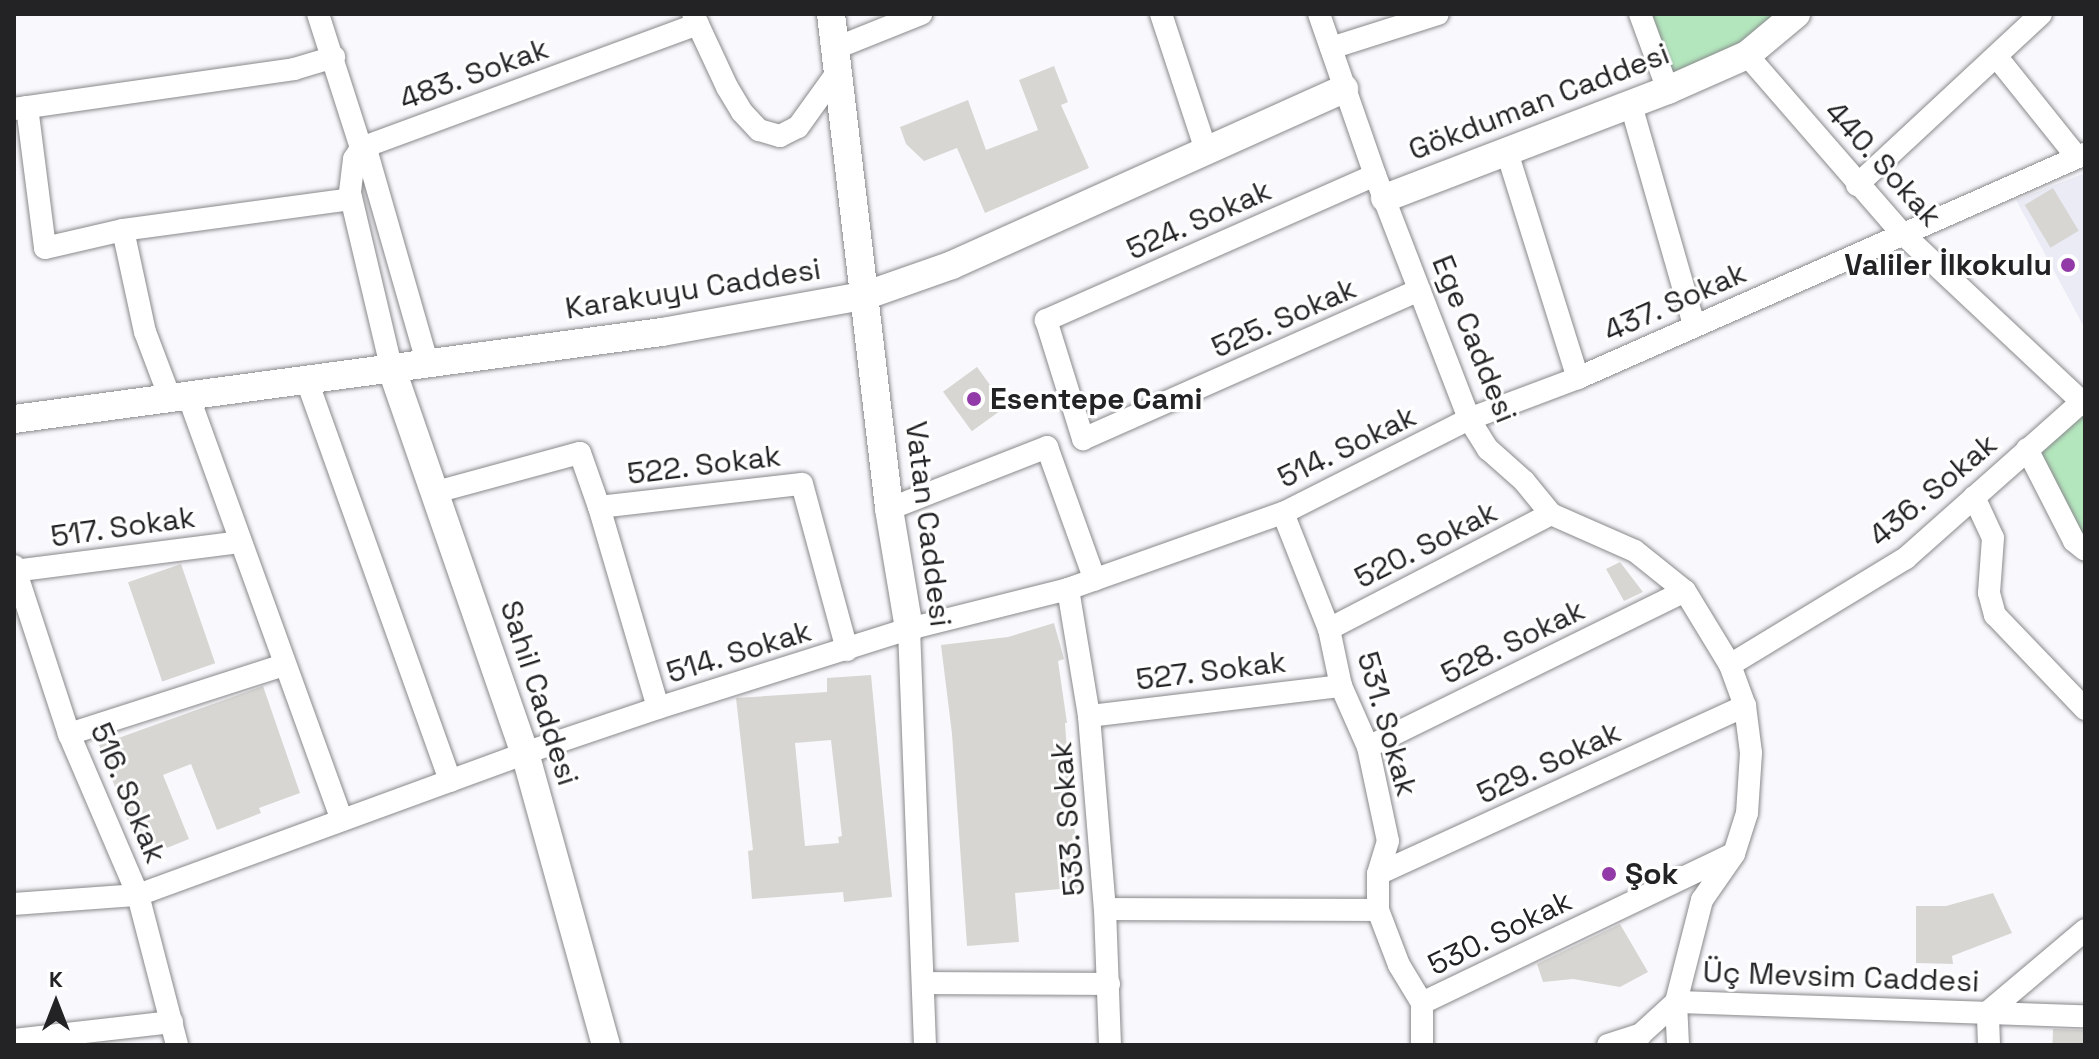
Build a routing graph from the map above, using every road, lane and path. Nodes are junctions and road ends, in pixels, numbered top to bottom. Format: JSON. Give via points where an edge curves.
{"nodes":[{"id":1,"x":318,"y":14,"type":"edge"},
{"id":2,"x":831,"y":14,"type":"edge"},
{"id":3,"x":921,"y":14,"type":"edge"},
{"id":4,"x":1161,"y":14,"type":"edge"},
{"id":5,"x":1319,"y":14,"type":"edge"},
{"id":6,"x":1438,"y":14,"type":"edge"},
{"id":7,"x":1640,"y":14,"type":"edge"},
{"id":8,"x":1796,"y":14,"type":"edge"},
{"id":9,"x":2041,"y":14,"type":"edge"},
{"id":10,"x":696,"y":19,"type":"edge"},
{"id":11,"x":1331,"y":48,"type":"junction"},
{"id":12,"x":1747,"y":55,"type":"junction"},
{"id":13,"x":1996,"y":56,"type":"junction"},
{"id":14,"x":334,"y":57,"type":"junction"},
{"id":15,"x":838,"y":59,"type":"junction"},
{"id":16,"x":1344,"y":89,"type":"junction"},
{"id":17,"x":1668,"y":90,"type":"junction"},
{"id":18,"x":1631,"y":105,"type":"junction"},
{"id":19,"x":21,"y":108,"type":"edge"},
{"id":20,"x":361,"y":149,"type":"junction"},
{"id":21,"x":1206,"y":150,"type":"junction"},
{"id":22,"x":1507,"y":152,"type":"junction"},
{"id":23,"x":2081,"y":156,"type":"edge"},
{"id":24,"x":1857,"y":185,"type":"junction"},
{"id":25,"x":1380,"y":187,"type":"junction"},
{"id":26,"x":351,"y":199,"type":"junction"},
{"id":27,"x":123,"y":230,"type":"junction"},
{"id":28,"x":1902,"y":233,"type":"junction"},
{"id":29,"x":1420,"y":290,"type":"junction"},
{"id":30,"x":867,"y":295,"type":"junction"},
{"id":31,"x":1694,"y":325,"type":"junction"},
{"id":32,"x":427,"y":362,"type":"junction"},
{"id":33,"x":391,"y":367,"type":"junction"},
{"id":34,"x":306,"y":378,"type":"junction"},
{"id":35,"x":1578,"y":378,"type":"junction"},
{"id":36,"x":179,"y":396,"type":"junction"},
{"id":37,"x":2084,"y":402,"type":"edge"},
{"id":38,"x":14,"y":419,"type":"edge"},
{"id":39,"x":1469,"y":419,"type":"junction"},
{"id":40,"x":1083,"y":439,"type":"joint"},
{"id":41,"x":2027,"y":449,"type":"junction"},
{"id":42,"x":436,"y":492,"type":"junction"},
{"id":43,"x":1974,"y":497,"type":"junction"},
{"id":44,"x":599,"y":507,"type":"junction"},
{"id":45,"x":889,"y":509,"type":"junction"},
{"id":46,"x":1283,"y":513,"type":"junction"},
{"id":47,"x":1551,"y":514,"type":"junction"},
{"id":48,"x":240,"y":542,"type":"junction"},
{"id":49,"x":2085,"y":550,"type":"edge"},
{"id":50,"x":15,"y":570,"type":"edge"},
{"id":51,"x":1095,"y":580,"type":"junction"},
{"id":52,"x":1068,"y":589,"type":"junction"},
{"id":53,"x":1685,"y":591,"type":"junction"},
{"id":54,"x":909,"y":629,"type":"junction"},
{"id":55,"x":1329,"y":629,"type":"junction"},
{"id":56,"x":847,"y":650,"type":"junction"},
{"id":57,"x":284,"y":665,"type":"junction"},
{"id":58,"x":1730,"y":665,"type":"junction"},
{"id":59,"x":1341,"y":686,"type":"junction"},
{"id":60,"x":1745,"y":706,"type":"junction"},
{"id":61,"x":658,"y":708,"type":"junction"},
{"id":62,"x":2085,"y":709,"type":"edge"},
{"id":63,"x":1089,"y":716,"type":"junction"},
{"id":64,"x":69,"y":734,"type":"junction"},
{"id":65,"x":1368,"y":747,"type":"junction"},
{"id":66,"x":525,"y":753,"type":"junction"},
{"id":67,"x":450,"y":781,"type":"junction"},
{"id":68,"x":342,"y":820,"type":"junction"},
{"id":69,"x":1734,"y":854,"type":"junction"},
{"id":70,"x":1378,"y":874,"type":"junction"},
{"id":71,"x":138,"y":895,"type":"junction"},
{"id":72,"x":14,"y":904,"type":"edge"},
{"id":73,"x":1105,"y":909,"type":"junction"},
{"id":74,"x":1378,"y":910,"type":"junction"},
{"id":75,"x":2085,"y":930,"type":"edge"},
{"id":76,"x":924,"y":983,"type":"junction"},
{"id":77,"x":1109,"y":984,"type":"junction"},
{"id":78,"x":1676,"y":1002,"type":"junction"},
{"id":79,"x":1422,"y":1003,"type":"junction"},
{"id":80,"x":1988,"y":1012,"type":"junction"},
{"id":81,"x":2085,"y":1016,"type":"edge"},
{"id":82,"x":172,"y":1022,"type":"junction"},
{"id":83,"x":14,"y":1040,"type":"edge"},
{"id":84,"x":177,"y":1045,"type":"edge"},
{"id":85,"x":606,"y":1045,"type":"edge"},
{"id":86,"x":925,"y":1045,"type":"edge"},
{"id":87,"x":1110,"y":1045,"type":"edge"},
{"id":88,"x":1422,"y":1045,"type":"edge"},
{"id":89,"x":1608,"y":1045,"type":"edge"},
{"id":90,"x":1678,"y":1045,"type":"edge"},
{"id":91,"x":1989,"y":1045,"type":"edge"}],
"edges":[{"from":1,"to":14,"type":"street"},
{"from":2,"to":15,"type":"street","name":"Vatan Caddesi"},
{"from":3,"to":15,"type":"street"},
{"from":4,"to":21,"type":"street"},
{"from":5,"to":11,"type":"street","name":"Ege Caddesi"},
{"from":6,"to":11,"type":"street"},
{"from":7,"to":17,"type":"street"},
{"from":8,"to":12,"type":"street","name":"Gökduman Caddesi"},
{"from":9,"to":13,"type":"street"},
{"from":10,"to":15,"type":"street","via":[[742,112],[759,130],[780,136],[798,127]]},
{"from":10,"to":20,"type":"street","name":"483. Sokak"},
{"from":11,"to":16,"type":"street","name":"Ege Caddesi"},
{"from":12,"to":17,"type":"street","name":"Gökduman Caddesi"},
{"from":12,"to":24,"type":"street","name":"440. Sokak"},
{"from":13,"to":23,"type":"street"},
{"from":13,"to":24,"type":"street"},
{"from":14,"to":19,"type":"street","via":[[294,69]]},
{"from":14,"to":20,"type":"street"},
{"from":15,"to":30,"type":"street","name":"Vatan Caddesi"},
{"from":16,"to":21,"type":"street","name":"Karakuyu Caddesi"},
{"from":16,"to":25,"type":"street","name":"Ege Caddesi"},
{"from":17,"to":18,"type":"street","name":"Gökduman Caddesi"},
{"from":18,"to":22,"type":"street","name":"Gökduman Caddesi"},
{"from":18,"to":31,"type":"street"},
{"from":19,"to":27,"type":"street","via":[[45,248]]},
{"from":20,"to":26,"type":"street","via":[[354,159]]},
{"from":20,"to":32,"type":"street","via":[[368,156]]},
{"from":21,"to":30,"type":"street","name":"Karakuyu Caddesi","via":[[952,265]]},
{"from":22,"to":25,"type":"street","name":"Gökduman Caddesi"},
{"from":22,"to":35,"type":"street"},
{"from":23,"to":28,"type":"street","name":"437. Sokak"},
{"from":24,"to":28,"type":"street","name":"440. Sokak"},
{"from":25,"to":29,"type":"street","name":"Ege Caddesi"},
{"from":25,"to":40,"type":"street","name":"524. Sokak","via":[[1046,320]]},
{"from":26,"to":27,"type":"street"},
{"from":26,"to":33,"type":"street"},
{"from":27,"to":36,"type":"street","via":[[145,332]]},
{"from":28,"to":31,"type":"street","name":"437. Sokak"},
{"from":28,"to":37,"type":"street","name":"440. Sokak"},
{"from":29,"to":39,"type":"street","name":"Ege Caddesi"},
{"from":29,"to":40,"type":"street","name":"525. Sokak"},
{"from":30,"to":32,"type":"street","name":"Karakuyu Caddesi","via":[[662,332]]},
{"from":30,"to":45,"type":"street","name":"Vatan Caddesi"},
{"from":31,"to":35,"type":"street","name":"437. Sokak"},
{"from":32,"to":33,"type":"street","name":"Karakuyu Caddesi"},
{"from":33,"to":34,"type":"street","name":"Karakuyu Caddesi"},
{"from":33,"to":42,"type":"street","name":"Sahil Caddesi"},
{"from":34,"to":36,"type":"street","name":"Karakuyu Caddesi"},
{"from":34,"to":67,"type":"street"},
{"from":35,"to":39,"type":"street","name":"437. Sokak"},
{"from":36,"to":38,"type":"street","name":"Karakuyu Caddesi"},
{"from":36,"to":48,"type":"street"},
{"from":37,"to":41,"type":"street","name":"436. Sokak"},
{"from":39,"to":46,"type":"street","name":"514. Sokak"},
{"from":39,"to":47,"type":"street","name":"Ege Caddesi","via":[[1488,449]]},
{"from":41,"to":43,"type":"street","name":"436. Sokak"},
{"from":41,"to":49,"type":"street","via":[[2074,541]]},
{"from":42,"to":44,"type":"street","name":"522. Sokak","via":[[580,453]]},
{"from":42,"to":66,"type":"street","name":"Sahil Caddesi"},
{"from":43,"to":58,"type":"street","name":"436. Sokak","via":[[1906,558]]},
{"from":43,"to":62,"type":"street","via":[[1993,538],[1989,593],[1995,615]]},
{"from":44,"to":56,"type":"street","name":"522. Sokak","via":[[802,484]]},
{"from":44,"to":61,"type":"street"},
{"from":45,"to":51,"type":"street","via":[[1047,447]]},
{"from":45,"to":54,"type":"street","name":"Vatan Caddesi"},
{"from":46,"to":51,"type":"street","name":"514. Sokak"},
{"from":46,"to":55,"type":"street","name":"531. Sokak"},
{"from":47,"to":53,"type":"street","name":"Ege Caddesi","via":[[1635,551]]},
{"from":47,"to":55,"type":"street","name":"520. Sokak"},
{"from":48,"to":50,"type":"street","name":"517. Sokak"},
{"from":48,"to":57,"type":"street"},
{"from":50,"to":64,"type":"street","name":"516. Sokak"},
{"from":51,"to":52,"type":"street","name":"514. Sokak"},
{"from":52,"to":54,"type":"street","name":"514. Sokak"},
{"from":52,"to":63,"type":"street","name":"533. Sokak"},
{"from":53,"to":58,"type":"street","name":"Ege Caddesi"},
{"from":53,"to":65,"type":"street","name":"528. Sokak"},
{"from":54,"to":56,"type":"street","name":"514. Sokak"},
{"from":54,"to":76,"type":"street","name":"Vatan Caddesi"},
{"from":55,"to":59,"type":"street","name":"531. Sokak"},
{"from":56,"to":61,"type":"street","name":"514. Sokak"},
{"from":57,"to":64,"type":"street"},
{"from":57,"to":68,"type":"street"},
{"from":58,"to":60,"type":"street","name":"Ege Caddesi"},
{"from":59,"to":63,"type":"street","name":"527. Sokak"},
{"from":59,"to":65,"type":"street","name":"531. Sokak"},
{"from":60,"to":69,"type":"street","name":"Ege Caddesi","via":[[1751,753],[1747,813]]},
{"from":60,"to":70,"type":"street","name":"529. Sokak"},
{"from":61,"to":66,"type":"street","name":"514. Sokak"},
{"from":63,"to":73,"type":"street","name":"533. Sokak"},
{"from":64,"to":71,"type":"street","name":"516. Sokak"},
{"from":65,"to":70,"type":"street","name":"531. Sokak","via":[[1388,841]]},
{"from":66,"to":67,"type":"street","name":"514. Sokak"},
{"from":66,"to":85,"type":"street","name":"Sahil Caddesi"},
{"from":67,"to":68,"type":"street","name":"514. Sokak"},
{"from":68,"to":71,"type":"street","name":"514. Sokak"},
{"from":69,"to":78,"type":"street","name":"Ege Caddesi","via":[[1702,900]]},
{"from":69,"to":79,"type":"street","name":"530. Sokak"},
{"from":70,"to":74,"type":"street","name":"531. Sokak"},
{"from":71,"to":72,"type":"street","name":"514. Sokak"},
{"from":71,"to":82,"type":"street","name":"516. Sokak"},
{"from":73,"to":74,"type":"street"},
{"from":73,"to":77,"type":"street","name":"533. Sokak"},
{"from":74,"to":79,"type":"street","name":"531. Sokak","via":[[1399,965]]},
{"from":75,"to":80,"type":"street"},
{"from":76,"to":77,"type":"street"},
{"from":76,"to":86,"type":"street","name":"Vatan Caddesi"},
{"from":77,"to":87,"type":"street","name":"533. Sokak"},
{"from":78,"to":80,"type":"street","name":"Üç Mevsim Caddesi"},
{"from":78,"to":89,"type":"street","name":"Üç Mevsim Caddesi","via":[[1641,1034]]},
{"from":78,"to":90,"type":"street","name":"Ege Caddesi"},
{"from":79,"to":88,"type":"street"},
{"from":80,"to":81,"type":"street","name":"Üç Mevsim Caddesi"},
{"from":80,"to":91,"type":"street"},
{"from":82,"to":83,"type":"street"},
{"from":82,"to":84,"type":"street","name":"516. Sokak"}]}
